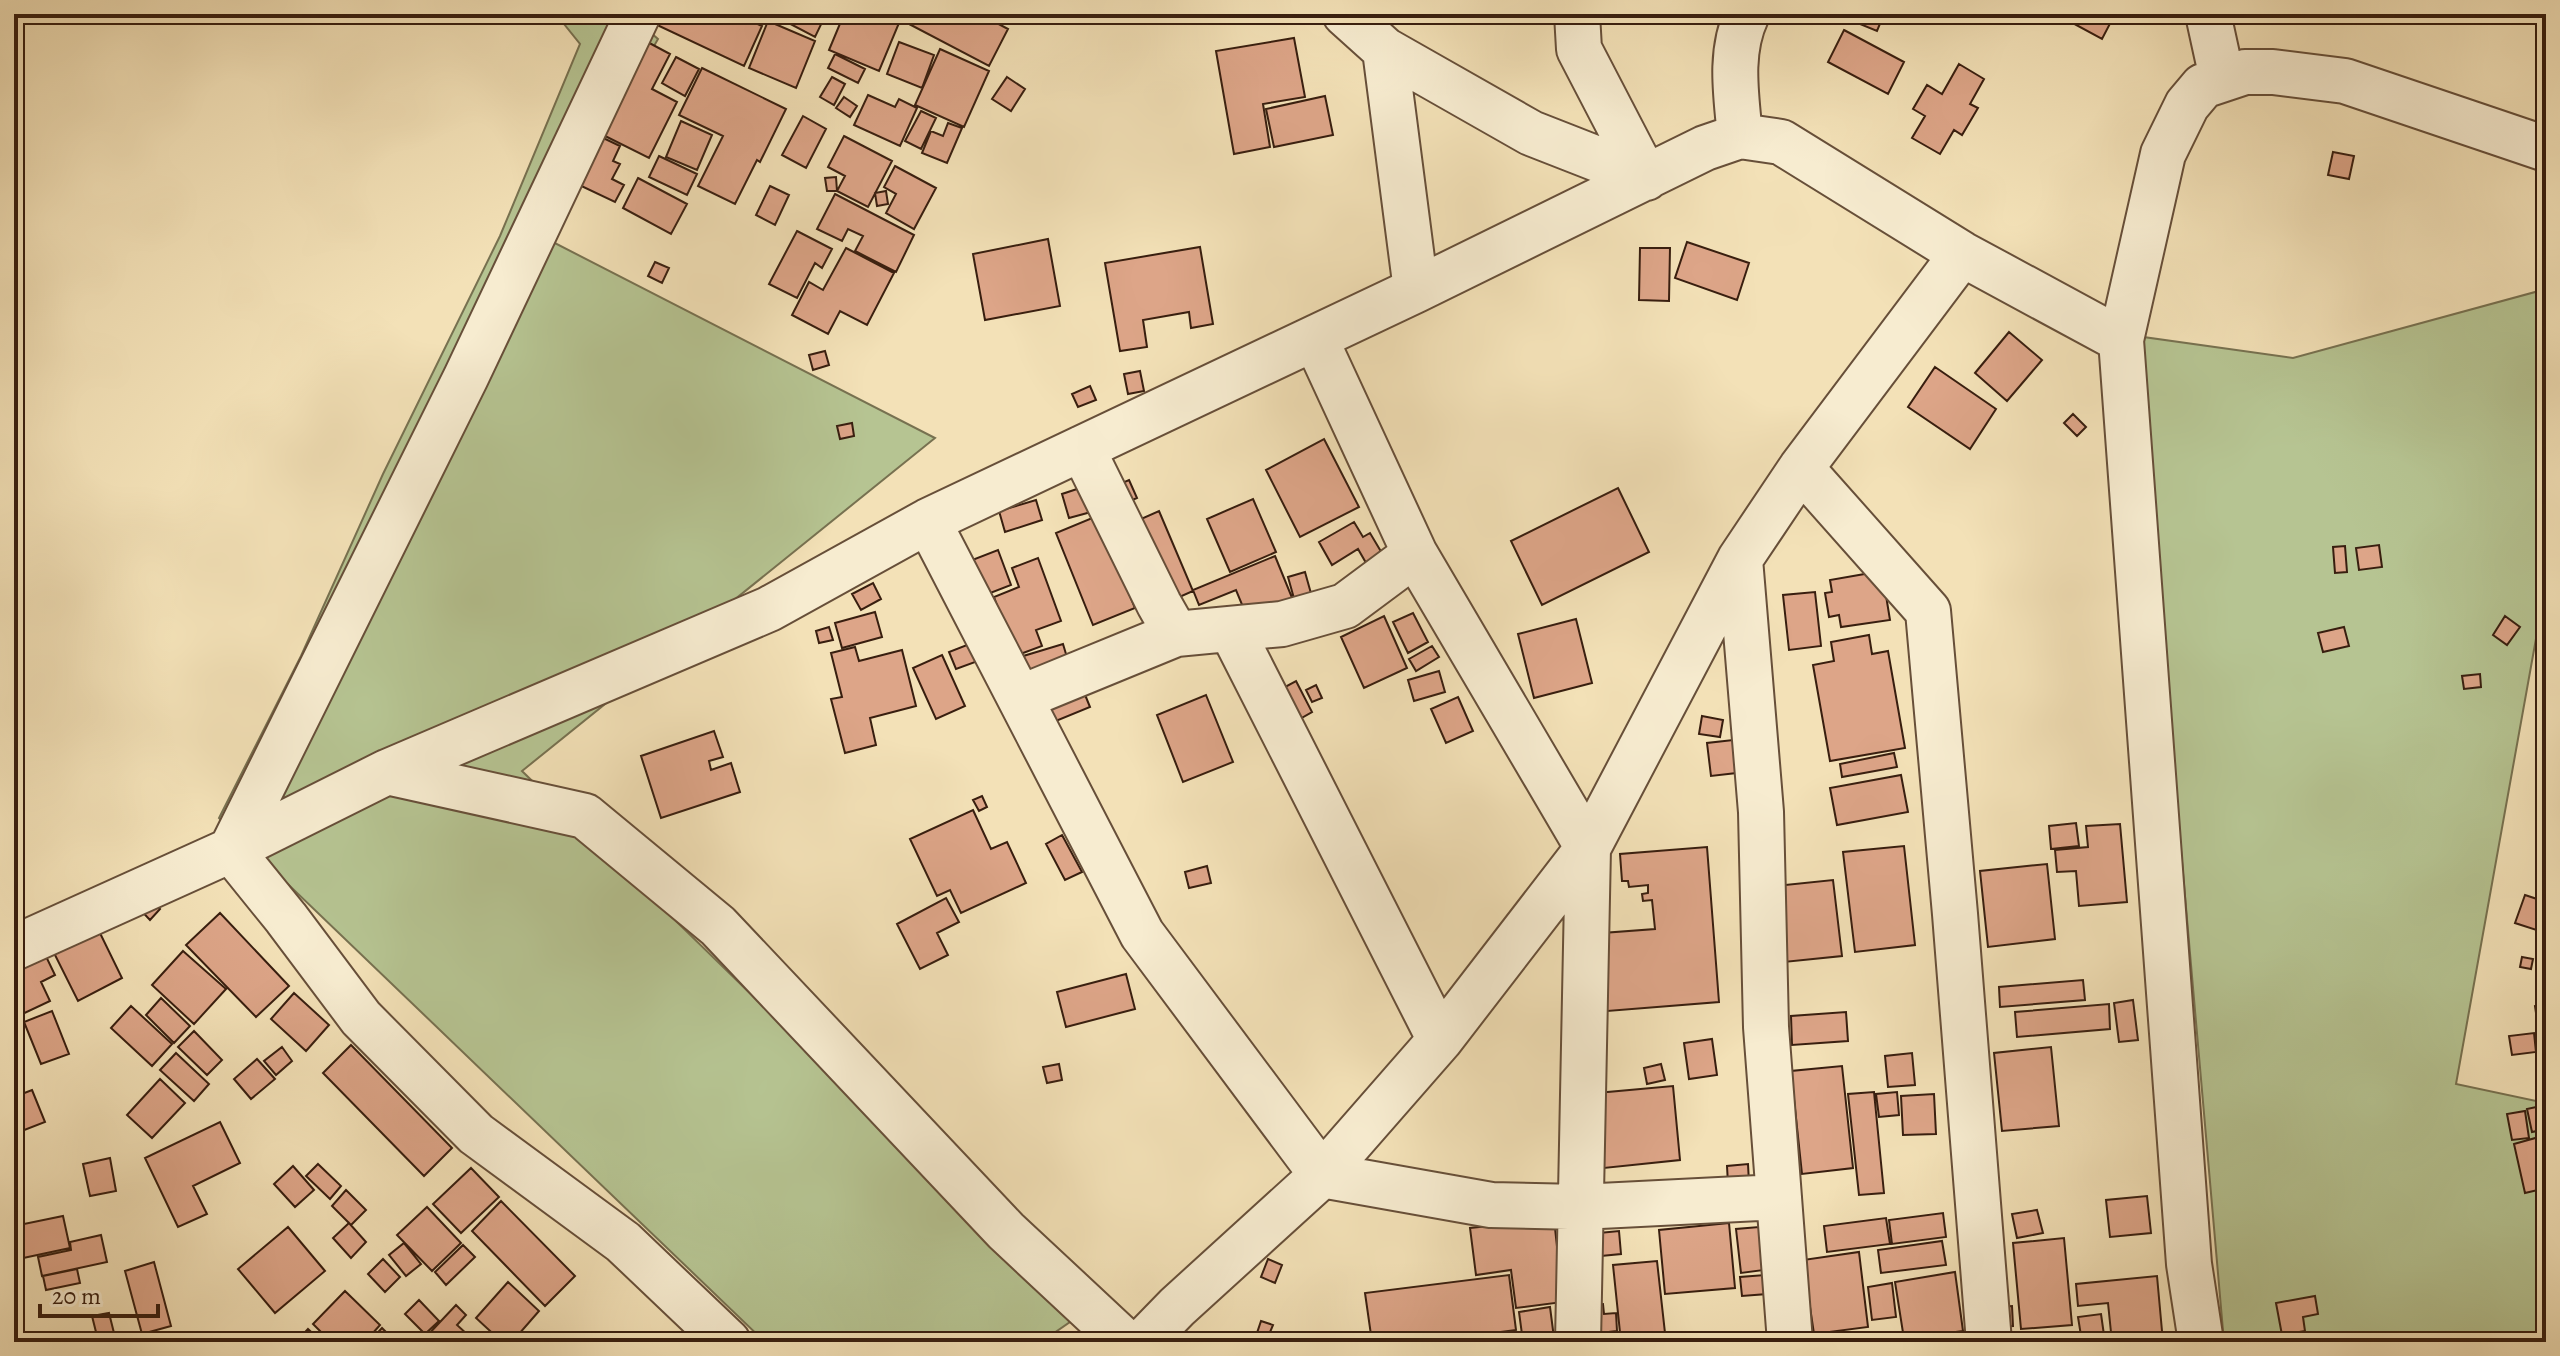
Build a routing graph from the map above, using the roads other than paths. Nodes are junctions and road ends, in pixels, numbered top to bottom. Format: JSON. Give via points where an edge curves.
{"nodes":[{"id":1,"x":638,"y":14,"type":"edge"},
{"id":2,"x":1345,"y":14,"type":"edge"},
{"id":3,"x":1577,"y":14,"type":"edge"},
{"id":4,"x":1747,"y":14,"type":"edge"},
{"id":5,"x":2208,"y":14,"type":"edge"},
{"id":6,"x":1385,"y":50,"type":"junction"},
{"id":7,"x":2222,"y":78,"type":"junction"},
{"id":8,"x":1740,"y":136,"type":"junction"},
{"id":9,"x":2546,"y":149,"type":"edge"},
{"id":10,"x":1646,"y":178,"type":"junction"},
{"id":11,"x":1962,"y":254,"type":"junction"},
{"id":12,"x":1416,"y":290,"type":"junction"},
{"id":13,"x":1315,"y":338,"type":"junction"},
{"id":14,"x":2121,"y":340,"type":"junction"},
{"id":15,"x":1082,"y":448,"type":"junction"},
{"id":16,"x":1801,"y":468,"type":"junction"},
{"id":17,"x":928,"y":521,"type":"junction"},
{"id":18,"x":1415,"y":554,"type":"junction"},
{"id":19,"x":1740,"y":559,"type":"junction"},
{"id":20,"x":1231,"y":629,"type":"junction"},
{"id":21,"x":1176,"y":634,"type":"junction"},
{"id":22,"x":1020,"y":698,"type":"junction"},
{"id":23,"x":387,"y":772,"type":"junction"},
{"id":24,"x":1588,"y":848,"type":"junction"},
{"id":25,"x":231,"y":850,"type":"junction"},
{"id":26,"x":14,"y":948,"type":"edge"},
{"id":27,"x":1440,"y":1040,"type":"junction"},
{"id":28,"x":1322,"y":1175,"type":"junction"},
{"id":29,"x":1779,"y":1197,"type":"junction"},
{"id":30,"x":1580,"y":1207,"type":"junction"},
{"id":31,"x":728,"y":1342,"type":"edge"},
{"id":32,"x":1125,"y":1342,"type":"edge"},
{"id":33,"x":1143,"y":1342,"type":"edge"},
{"id":34,"x":1578,"y":1342,"type":"edge"},
{"id":35,"x":1790,"y":1342,"type":"edge"},
{"id":36,"x":1989,"y":1342,"type":"edge"},
{"id":37,"x":2201,"y":1342,"type":"edge"}],
"edges":[{"from":1,"to":25,"type":"street","via":[[466,377]]},
{"from":2,"to":6,"type":"street"},
{"from":3,"to":10,"type":"street","via":[[1579,49]]},
{"from":4,"to":8,"type":"street","via":[[1738,34],[1735,72]]},
{"from":5,"to":7,"type":"street"},
{"from":6,"to":10,"type":"street","via":[[1531,133]]},
{"from":6,"to":12,"type":"street"},
{"from":7,"to":9,"type":"street","via":[[2245,72],[2345,81]]},
{"from":7,"to":14,"type":"street","via":[[2203,86],[2187,105],[2163,154]]},
{"from":8,"to":10,"type":"street"},
{"from":8,"to":11,"type":"street","via":[[1781,142]]},
{"from":10,"to":12,"type":"street"},
{"from":11,"to":14,"type":"street"},
{"from":11,"to":16,"type":"street"},
{"from":12,"to":13,"type":"street"},
{"from":13,"to":15,"type":"street"},
{"from":13,"to":18,"type":"street"},
{"from":14,"to":37,"type":"street","via":[[2189,1264]]},
{"from":15,"to":17,"type":"street"},
{"from":15,"to":21,"type":"street"},
{"from":16,"to":19,"type":"street"},
{"from":16,"to":36,"type":"street","via":[[1928,611]]},
{"from":17,"to":22,"type":"street"},
{"from":17,"to":23,"type":"street","via":[[769,609]]},
{"from":18,"to":20,"type":"street","via":[[1345,606],[1282,624]]},
{"from":18,"to":24,"type":"street"},
{"from":19,"to":24,"type":"street"},
{"from":19,"to":29,"type":"street","via":[[1761,812],[1766,1027]]},
{"from":20,"to":21,"type":"street"},
{"from":20,"to":27,"type":"street"},
{"from":21,"to":22,"type":"street"},
{"from":22,"to":28,"type":"street","via":[[1142,934]]},
{"from":23,"to":25,"type":"street"},
{"from":23,"to":32,"type":"street","via":[[585,816],[718,926],[1006,1231]]},
{"from":24,"to":27,"type":"street"},
{"from":24,"to":30,"type":"street"},
{"from":25,"to":26,"type":"street"},
{"from":25,"to":31,"type":"street","via":[[361,1018],[476,1134],[623,1242]]},
{"from":27,"to":28,"type":"street"},
{"from":28,"to":30,"type":"street","via":[[1491,1205]]},
{"from":28,"to":33,"type":"street"},
{"from":29,"to":30,"type":"street"},
{"from":29,"to":35,"type":"street"},
{"from":30,"to":34,"type":"street"}]}
